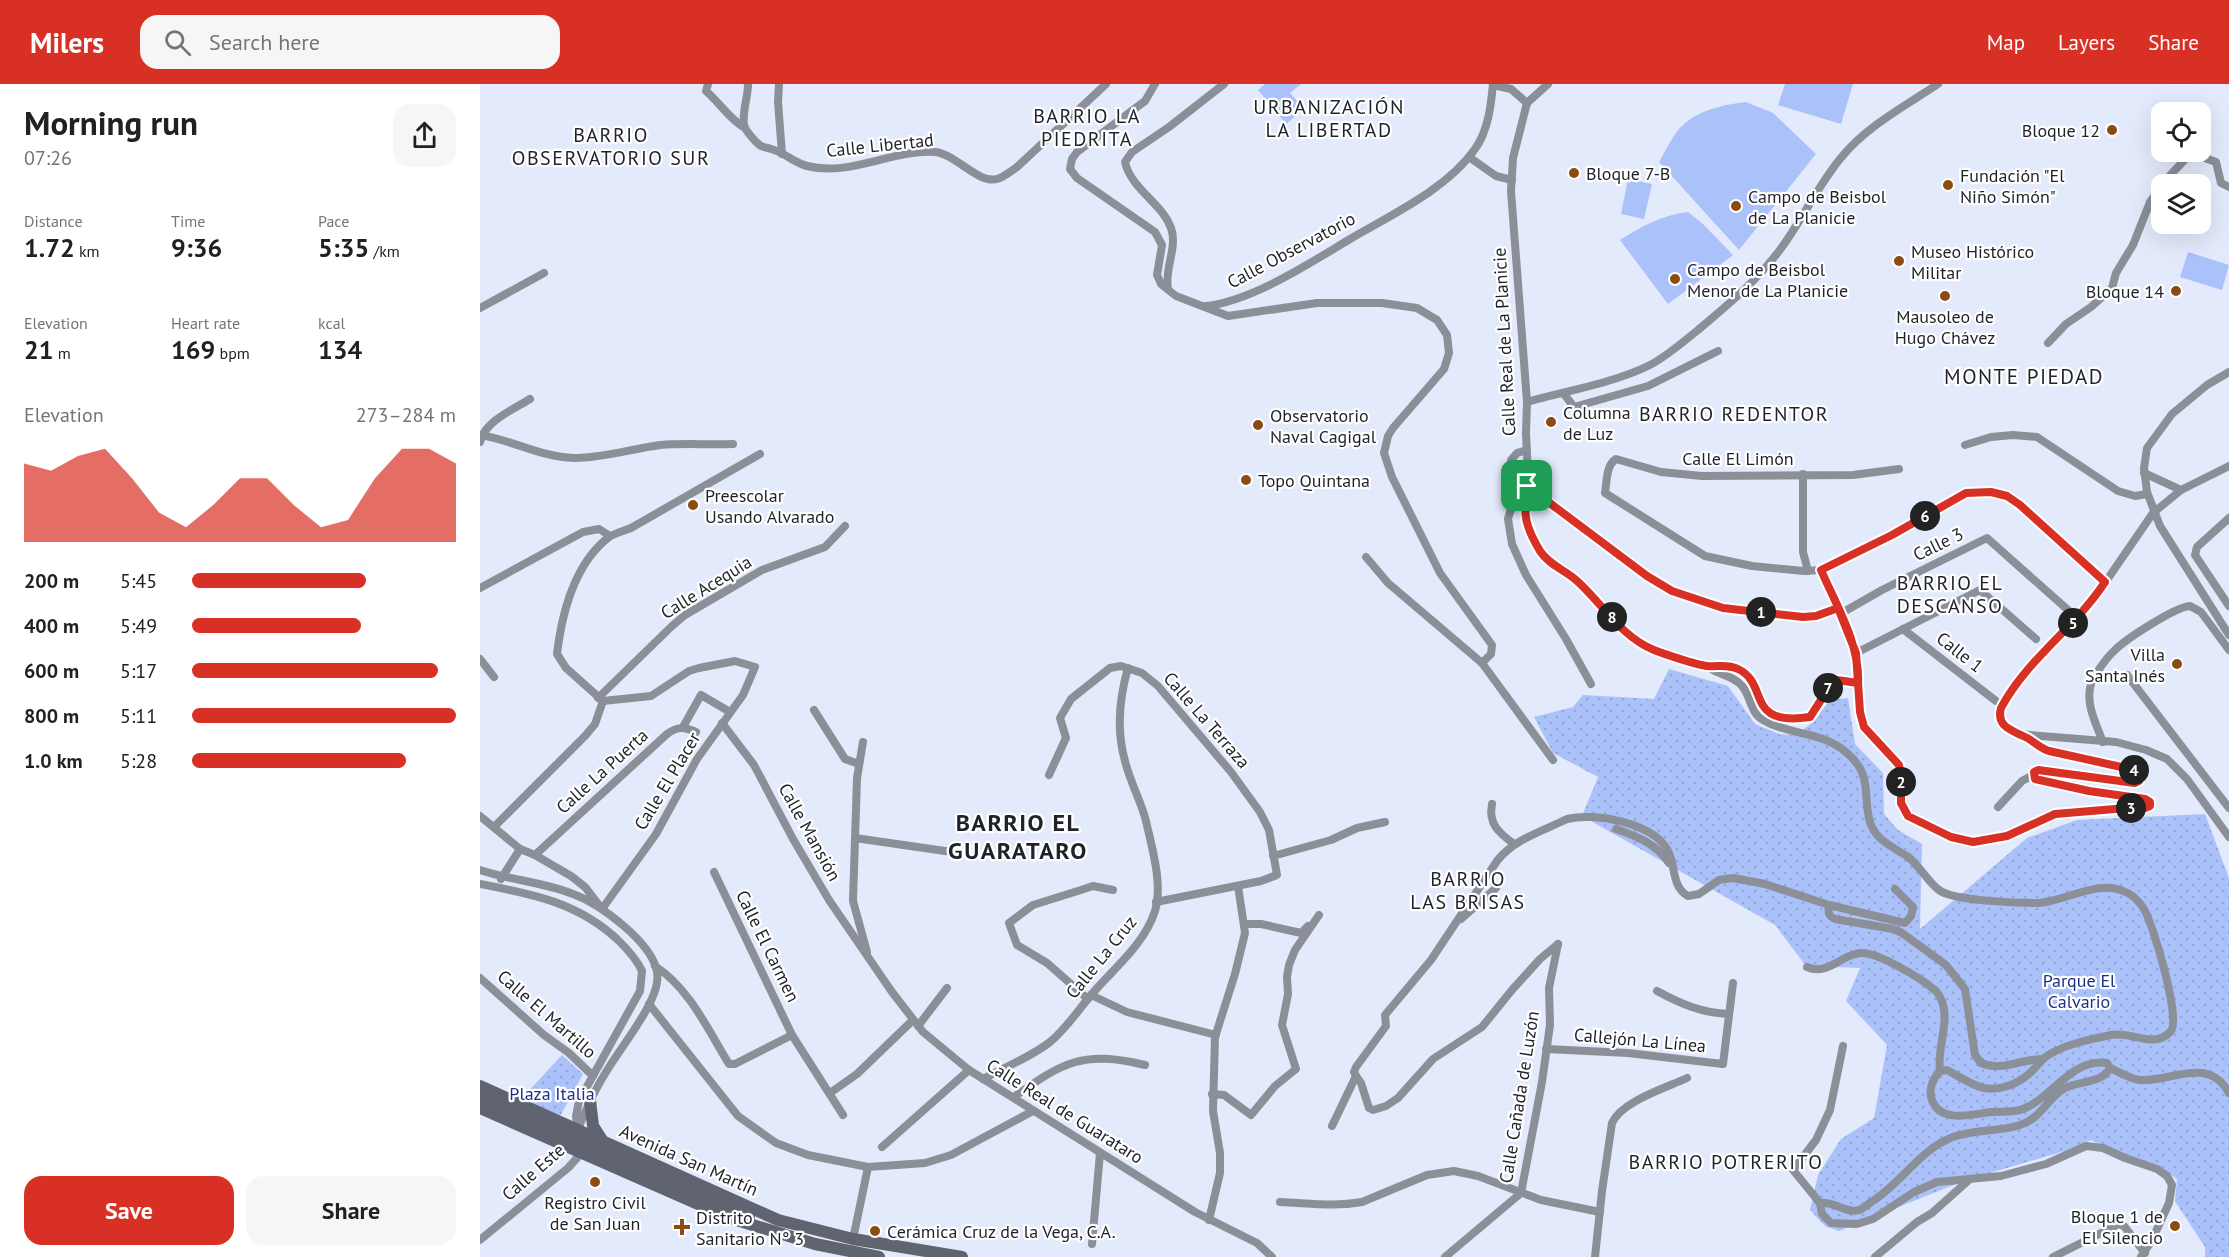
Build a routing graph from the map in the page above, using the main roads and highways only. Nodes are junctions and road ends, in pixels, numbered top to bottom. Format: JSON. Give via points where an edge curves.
{"nodes":[{"id":1,"x":480,"y":1086,"type":"edge"},
{"id":2,"x":480,"y":1098,"type":"edge"},
{"id":3,"x":590,"y":1100,"type":"road end"},
{"id":4,"x":480,"y":1108,"type":"edge"},
{"id":5,"x":603,"y":1141,"type":"junction"},
{"id":6,"x":729,"y":1208,"type":"junction"},
{"id":7,"x":778,"y":1220,"type":"junction"},
{"id":8,"x":789,"y":1237,"type":"junction"},
{"id":9,"x":853,"y":1255,"type":"edge"},
{"id":10,"x":879,"y":1257,"type":"edge"},
{"id":11,"x":962,"y":1257,"type":"edge"}],
"edges":[{"from":1,"to":5,"type":"main road","name":"Avenida San Martín"},
{"from":2,"to":6,"type":"main road","bridge":true},
{"from":3,"to":5,"type":"main road","via":[[593,1126]]},
{"from":4,"to":8,"type":"main road","name":"Avenida San Martín","via":[[730,1218]]},
{"from":5,"to":7,"type":"main road","name":"Avenida San Martín"},
{"from":6,"to":7,"type":"main road"},
{"from":6,"to":8,"type":"main road"},
{"from":7,"to":11,"type":"main road","name":"Avenida San Martín","via":[[853,1239]]},
{"from":8,"to":9,"type":"main road","name":"Avenida San Martín"},
{"from":9,"to":10,"type":"main road","name":"Avenida San Martín"}]}
